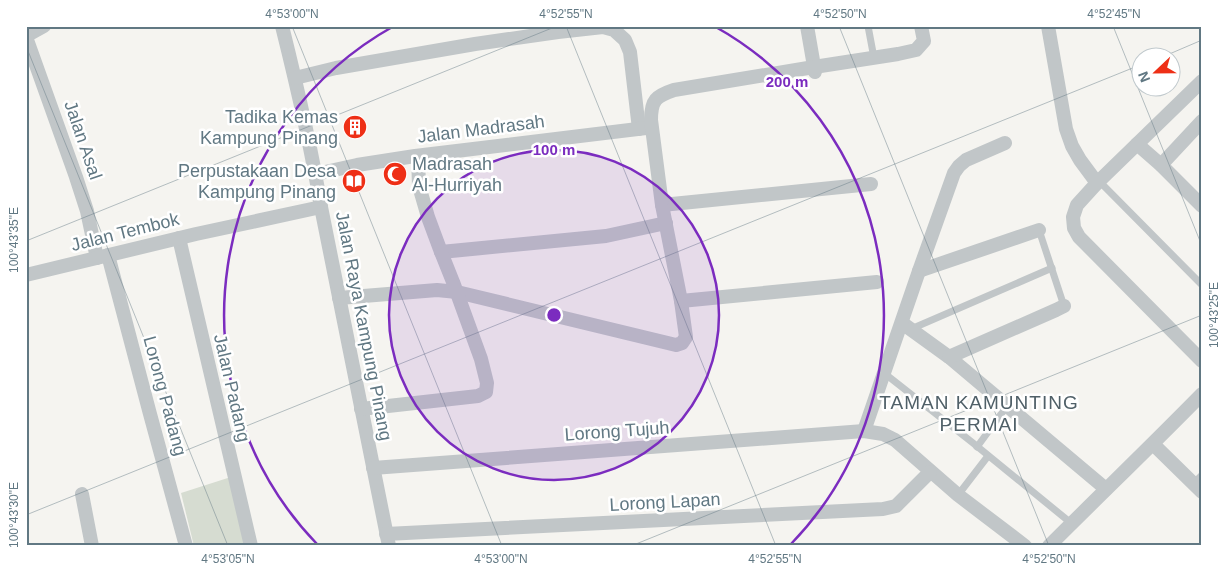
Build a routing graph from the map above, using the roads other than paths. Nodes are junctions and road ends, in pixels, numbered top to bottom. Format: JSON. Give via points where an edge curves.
{"nodes":[{"id":1,"x":44,"y":26,"type":"edge"},
{"id":2,"x":282,"y":26,"type":"edge"},
{"id":3,"x":807,"y":26,"type":"edge"},
{"id":4,"x":868,"y":26,"type":"edge"},
{"id":5,"x":921,"y":26,"type":"edge"},
{"id":6,"x":1048,"y":26,"type":"edge"},
{"id":7,"x":557,"y":29,"type":"edge"},
{"id":8,"x":26,"y":37,"type":"edge"},
{"id":9,"x":874,"y":58,"type":"junction"},
{"id":10,"x":814,"y":70,"type":"junction"},
{"id":11,"x":295,"y":78,"type":"junction"},
{"id":12,"x":1202,"y":81,"type":"edge"},
{"id":13,"x":1202,"y":121,"type":"edge"},
{"id":14,"x":646,"y":128,"type":"junction"},
{"id":15,"x":1006,"y":144,"type":"dead end"},
{"id":16,"x":1137,"y":144,"type":"junction"},
{"id":17,"x":418,"y":156,"type":"junction"},
{"id":18,"x":1161,"y":164,"type":"junction"},
{"id":19,"x":316,"y":174,"type":"junction"},
{"id":20,"x":1099,"y":183,"type":"junction"},
{"id":21,"x":870,"y":184,"type":"dead end"},
{"id":22,"x":662,"y":205,"type":"junction"},
{"id":23,"x":1202,"y":206,"type":"edge"},
{"id":24,"x":321,"y":207,"type":"junction"},
{"id":25,"x":666,"y":224,"type":"junction"},
{"id":26,"x":1039,"y":230,"type":"joint"},
{"id":27,"x":179,"y":238,"type":"junction"},
{"id":28,"x":440,"y":252,"type":"junction"},
{"id":29,"x":103,"y":256,"type":"junction"},
{"id":30,"x":1052,"y":268,"type":"junction"},
{"id":31,"x":919,"y":272,"type":"junction"},
{"id":32,"x":26,"y":275,"type":"edge"},
{"id":33,"x":877,"y":282,"type":"dead end"},
{"id":34,"x":1202,"y":285,"type":"edge"},
{"id":35,"x":457,"y":292,"type":"junction"},
{"id":36,"x":339,"y":298,"type":"junction"},
{"id":37,"x":681,"y":301,"type":"junction"},
{"id":38,"x":1064,"y":306,"type":"joint"},
{"id":39,"x":906,"y":326,"type":"junction"},
{"id":40,"x":949,"y":357,"type":"junction"},
{"id":41,"x":1202,"y":361,"type":"edge"},
{"id":42,"x":884,"y":373,"type":"junction"},
{"id":43,"x":1202,"y":394,"type":"edge"},
{"id":44,"x":1007,"y":406,"type":"junction"},
{"id":45,"x":361,"y":409,"type":"junction"},
{"id":46,"x":864,"y":431,"type":"junction"},
{"id":47,"x":1153,"y":444,"type":"junction"},
{"id":48,"x":977,"y":447,"type":"junction"},
{"id":49,"x":988,"y":456,"type":"junction"},
{"id":50,"x":373,"y":468,"type":"junction"},
{"id":51,"x":930,"y":472,"type":"junction"},
{"id":52,"x":1199,"y":483,"type":"edge"},
{"id":53,"x":1106,"y":489,"type":"junction"},
{"id":54,"x":82,"y":494,"type":"dead end"},
{"id":55,"x":958,"y":495,"type":"junction"},
{"id":56,"x":1071,"y":523,"type":"junction"},
{"id":57,"x":388,"y":540,"type":"edge"},
{"id":58,"x":92,"y":546,"type":"edge"},
{"id":59,"x":186,"y":546,"type":"edge"},
{"id":60,"x":250,"y":546,"type":"edge"},
{"id":61,"x":1025,"y":546,"type":"edge"},
{"id":62,"x":1048,"y":546,"type":"edge"}],
"edges":[{"from":1,"to":8,"type":"street"},
{"from":2,"to":11,"type":"street","name":"Jalan Raya Kampung Pinang"},
{"from":3,"to":10,"type":"street"},
{"from":4,"to":9,"type":"lane"},
{"from":5,"to":9,"type":"street","via":[[924,41],[916,50]]},
{"from":6,"to":20,"type":"street","via":[[1066,129],[1080,160]]},
{"from":7,"to":11,"type":"street"},
{"from":7,"to":14,"type":"street","via":[[603,27],[614,30],[625,40]]},
{"from":8,"to":29,"type":"street","name":"Jalan Asal"},
{"from":9,"to":10,"type":"street"},
{"from":10,"to":14,"type":"street","via":[[674,90],[653,101]]},
{"from":11,"to":19,"type":"street","name":"Jalan Raya Kampung Pinang"},
{"from":12,"to":16,"type":"street"},
{"from":13,"to":18,"type":"street"},
{"from":14,"to":17,"type":"street","name":"Jalan Madrasah"},
{"from":14,"to":22,"type":"street"},
{"from":15,"to":31,"type":"street","via":[[966,160],[954,173]]},
{"from":16,"to":18,"type":"street"},
{"from":16,"to":20,"type":"street"},
{"from":17,"to":19,"type":"street","name":"Jalan Madrasah"},
{"from":17,"to":28,"type":"street","via":[[419,186]]},
{"from":18,"to":23,"type":"street"},
{"from":19,"to":24,"type":"street","name":"Jalan Raya Kampung Pinang"},
{"from":20,"to":34,"type":"lane"},
{"from":20,"to":41,"type":"street","via":[[1077,205],[1073,216],[1079,237]]},
{"from":21,"to":22,"type":"street"},
{"from":22,"to":25,"type":"street"},
{"from":24,"to":27,"type":"street","name":"Jalan Tembok"},
{"from":24,"to":36,"type":"street","name":"Jalan Raya Kampung Pinang"},
{"from":25,"to":28,"type":"street","via":[[606,236]]},
{"from":25,"to":37,"type":"street"},
{"from":26,"to":30,"type":"lane"},
{"from":26,"to":31,"type":"street"},
{"from":27,"to":29,"type":"street","name":"Jalan Tembok"},
{"from":27,"to":60,"type":"street","name":"Jalan Padang"},
{"from":28,"to":35,"type":"street"},
{"from":29,"to":32,"type":"street","name":"Jalan Tembok"},
{"from":29,"to":59,"type":"street","name":"Lorong Padang","via":[[148,404]]},
{"from":30,"to":38,"type":"lane"},
{"from":30,"to":39,"type":"lane"},
{"from":31,"to":39,"type":"street"},
{"from":33,"to":37,"type":"street"},
{"from":35,"to":36,"type":"street","via":[[437,290]]},
{"from":35,"to":37,"type":"street","via":[[676,345],[686,337]]},
{"from":35,"to":45,"type":"street","via":[[481,359],[486,392],[478,396]]},
{"from":36,"to":45,"type":"street","name":"Jalan Raya Kampung Pinang"},
{"from":38,"to":40,"type":"street"},
{"from":39,"to":40,"type":"street"},
{"from":39,"to":42,"type":"street"},
{"from":40,"to":44,"type":"street"},
{"from":42,"to":46,"type":"street"},
{"from":42,"to":48,"type":"lane"},
{"from":43,"to":47,"type":"street"},
{"from":44,"to":48,"type":"lane"},
{"from":44,"to":53,"type":"street"},
{"from":45,"to":50,"type":"street","name":"Jalan Raya Kampung Pinang"},
{"from":46,"to":50,"type":"street","name":"Lorong Tujuh"},
{"from":46,"to":51,"type":"street","name":"Lorong Tujuh","via":[[895,440]]},
{"from":47,"to":52,"type":"street"},
{"from":47,"to":53,"type":"street"},
{"from":48,"to":49,"type":"lane"},
{"from":49,"to":55,"type":"lane"},
{"from":49,"to":56,"type":"lane"},
{"from":50,"to":57,"type":"street","name":"Jalan Raya Kampung Pinang"},
{"from":51,"to":55,"type":"street","name":"Lorong Tujuh"},
{"from":51,"to":57,"type":"street","name":"Lorong Lapan","via":[[896,506],[883,509]]},
{"from":53,"to":56,"type":"street"},
{"from":54,"to":58,"type":"street"},
{"from":55,"to":61,"type":"street","name":"Lorong Tujuh"},
{"from":56,"to":62,"type":"street"}]}
